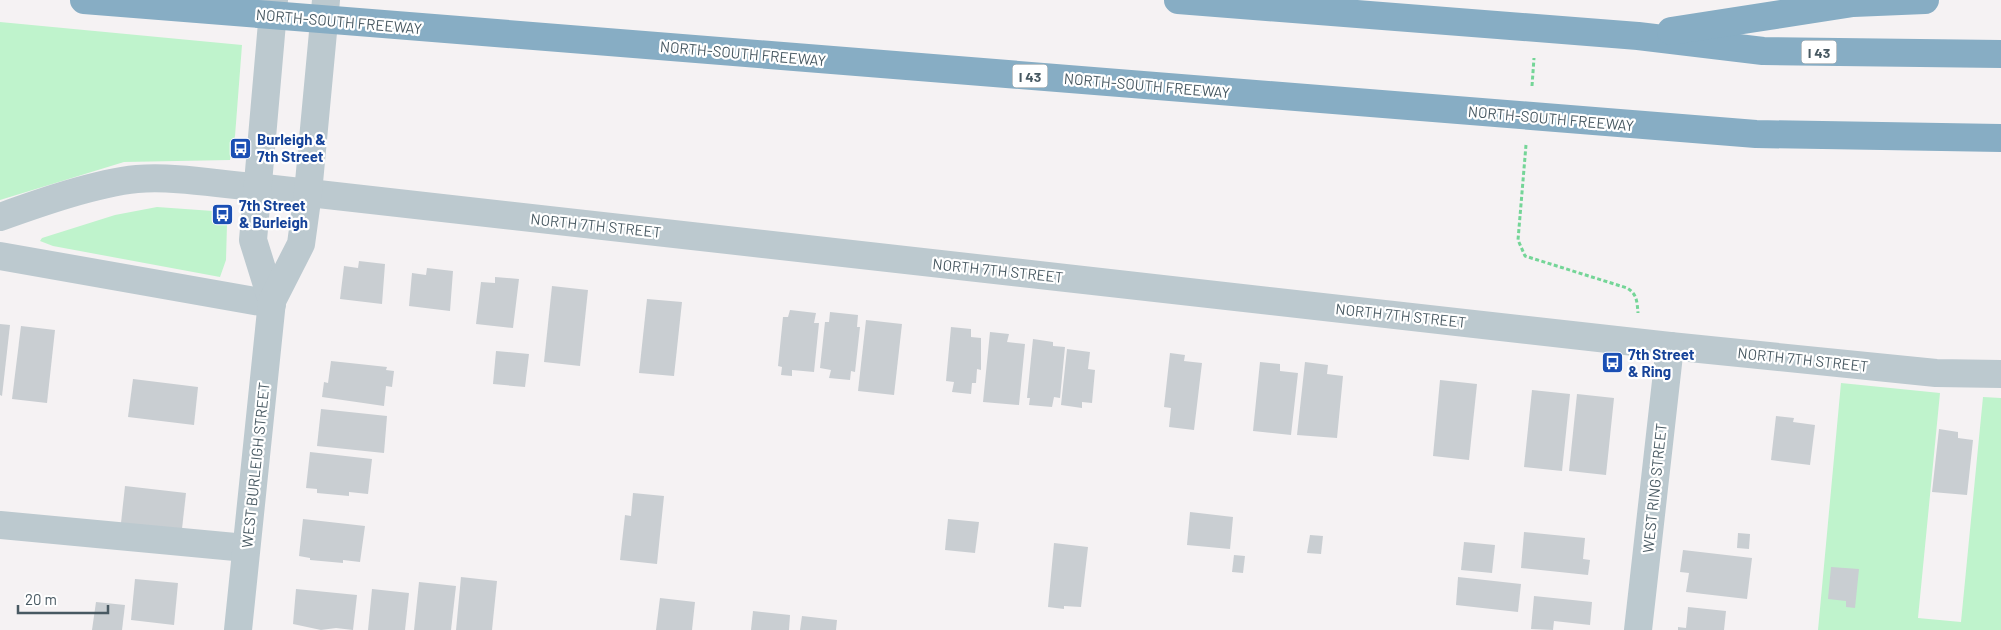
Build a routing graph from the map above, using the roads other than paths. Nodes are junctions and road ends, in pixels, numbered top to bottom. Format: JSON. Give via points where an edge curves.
{"nodes":[{"id":1,"x":84,"y":0,"type":"edge"},
{"id":2,"x":274,"y":0,"type":"edge"},
{"id":3,"x":326,"y":0,"type":"edge"},
{"id":4,"x":1178,"y":0,"type":"edge"},
{"id":5,"x":1925,"y":0,"type":"edge"},
{"id":6,"x":1638,"y":36,"type":"junction"},
{"id":7,"x":2001,"y":54,"type":"edge"},
{"id":8,"x":1993,"y":138,"type":"edge"},
{"id":9,"x":256,"y":187,"type":"junction"},
{"id":10,"x":308,"y":193,"type":"junction"},
{"id":11,"x":0,"y":217,"type":"edge"},
{"id":12,"x":0,"y":256,"type":"edge"},
{"id":13,"x":272,"y":302,"type":"junction"},
{"id":14,"x":1670,"y":346,"type":"junction"},
{"id":15,"x":2001,"y":374,"type":"edge"},
{"id":16,"x":0,"y":525,"type":"edge"},
{"id":17,"x":246,"y":548,"type":"junction"},
{"id":18,"x":238,"y":630,"type":"edge"},
{"id":19,"x":1638,"y":630,"type":"edge"}],
"edges":[{"from":1,"to":8,"type":"highway","name":"NORTH-SOUTH FREEWAY","number":"I 43","via":[[1756,134]]},
{"from":2,"to":9,"type":"street","name":"WEST BURLEIGH STREET"},
{"from":3,"to":10,"type":"street","name":"WEST BURLEIGH STREET"},
{"from":4,"to":6,"type":"highway","number":"I 43"},
{"from":5,"to":6,"type":"highway","via":[[1853,3]]},
{"from":6,"to":7,"type":"highway","number":"I 43","via":[[1763,51]]},
{"from":9,"to":10,"type":"street","name":"NORTH 7TH STREET"},
{"from":9,"to":11,"type":"street","name":"NORTH 7TH STREET","via":[[136,179],[79,192]]},
{"from":9,"to":13,"type":"street","name":"WEST BURLEIGH STREET","via":[[253,240]]},
{"from":10,"to":13,"type":"street","name":"WEST BURLEIGH STREET","via":[[301,244]]},
{"from":10,"to":14,"type":"street","name":"NORTH 7TH STREET"},
{"from":12,"to":13,"type":"street"},
{"from":13,"to":17,"type":"street","name":"WEST BURLEIGH STREET"},
{"from":14,"to":15,"type":"street","name":"NORTH 7TH STREET","via":[[1936,373]]},
{"from":14,"to":19,"type":"street","name":"WEST RING STREET"},
{"from":16,"to":17,"type":"street"},
{"from":17,"to":18,"type":"street","name":"WEST BURLEIGH STREET"}]}
